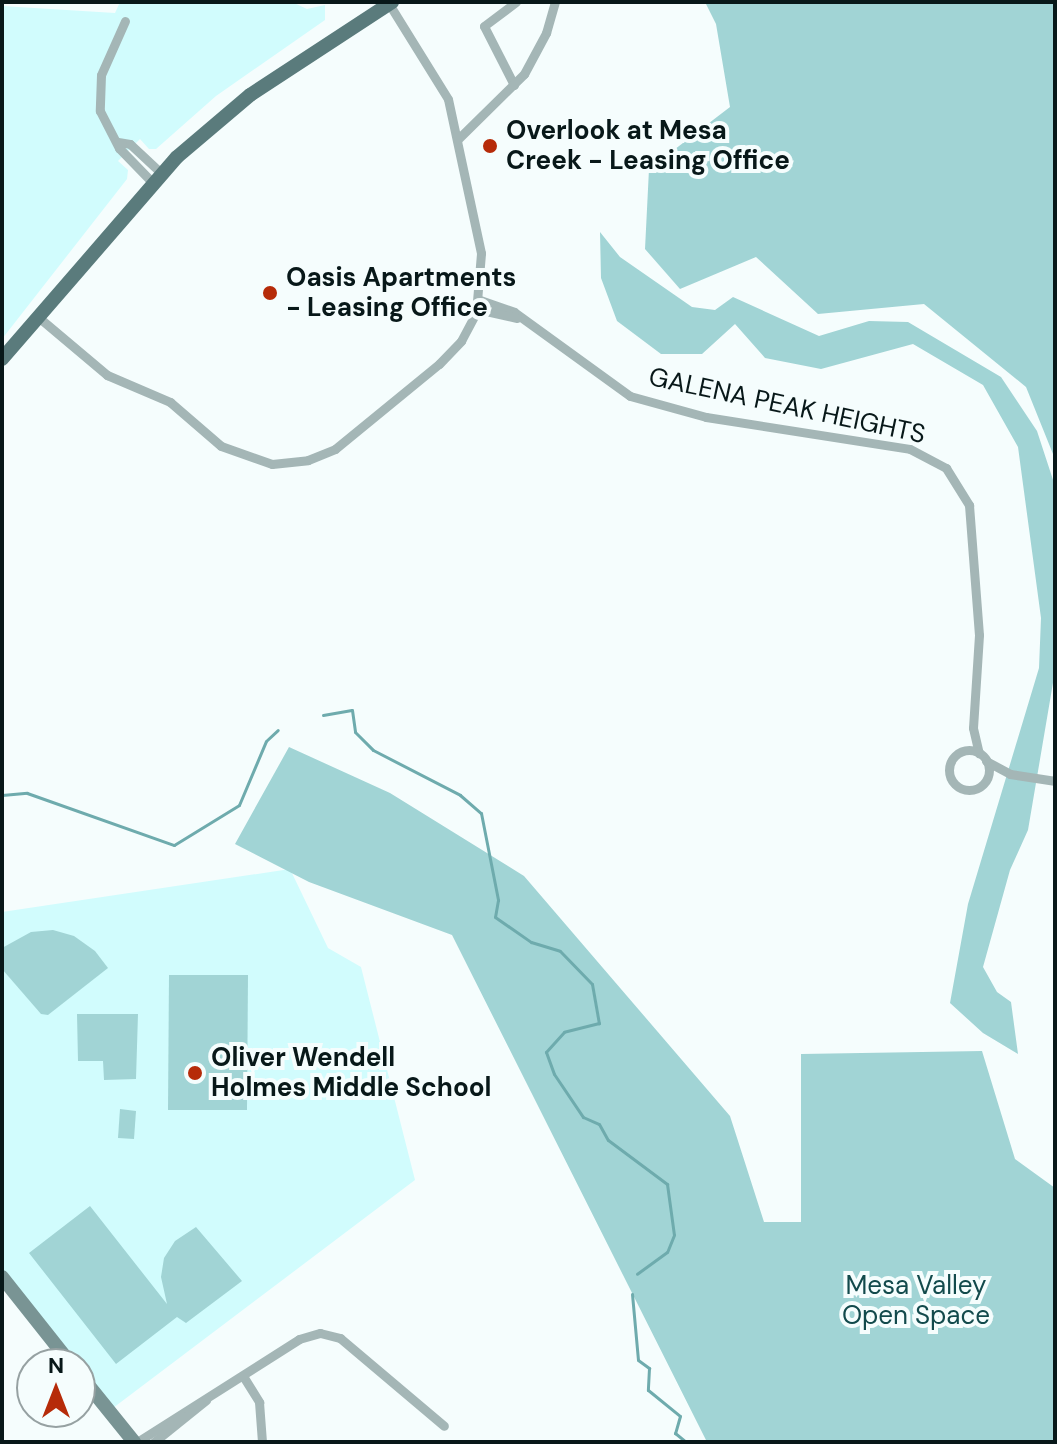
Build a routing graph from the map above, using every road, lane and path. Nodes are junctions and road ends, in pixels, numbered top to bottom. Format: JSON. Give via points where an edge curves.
{"nodes":[{"id":1,"x":516,"y":2,"type":"edge"},
{"id":2,"x":555,"y":2,"type":"edge"},
{"id":3,"x":390,"y":3,"type":"edge"},
{"id":4,"x":125,"y":21,"type":"dead end"},
{"id":5,"x":514,"y":85,"type":"junction"},
{"id":6,"x":458,"y":139,"type":"junction"},
{"id":7,"x":156,"y":177,"type":"junction"},
{"id":8,"x":478,"y":304,"type":"junction"},
{"id":9,"x":37,"y":316,"type":"junction"},
{"id":10,"x":2,"y":359,"type":"edge"},
{"id":11,"x":973,"y":728,"type":"junction"},
{"id":12,"x":963,"y":751,"type":"junction"},
{"id":13,"x":982,"y":757,"type":"junction"},
{"id":14,"x":1010,"y":774,"type":"junction"},
{"id":15,"x":1055,"y":781,"type":"edge"},
{"id":16,"x":985,"y":783,"type":"junction"},
{"id":17,"x":2,"y":1277,"type":"edge"},
{"id":18,"x":58,"y":1348,"type":"edge"},
{"id":19,"x":243,"y":1376,"type":"junction"},
{"id":20,"x":96,"y":1394,"type":"edge"},
{"id":21,"x":444,"y":1426,"type":"dead end"},
{"id":22,"x":168,"y":1428,"type":"junction"},
{"id":23,"x":135,"y":1442,"type":"edge"},
{"id":24,"x":154,"y":1442,"type":"edge"},
{"id":25,"x":262,"y":1442,"type":"edge"}],
"edges":[{"from":1,"to":5,"type":"street","via":[[484,26]]},
{"from":2,"to":5,"type":"street","via":[[546,33]]},
{"from":3,"to":6,"type":"street","via":[[444,88]]},
{"from":3,"to":7,"type":"main road","via":[[250,95]]},
{"from":4,"to":7,"type":"street","via":[[99,88],[100,111],[118,142],[130,144]]},
{"from":5,"to":6,"type":"street"},
{"from":6,"to":8,"type":"street","via":[[481,253]]},
{"from":7,"to":9,"type":"main road"},
{"from":8,"to":9,"type":"street","via":[[451,353],[351,437],[321,456],[284,464],[259,462],[221,446],[170,402],[107,375]]},
{"from":8,"to":11,"type":"street","name":"GALENA PEAK HEIGHTS","via":[[517,318],[630,396],[706,417],[910,449],[946,468],[969,505],[979,635]]},
{"from":9,"to":10,"type":"main road"},
{"from":11,"to":12,"type":"street"},
{"from":11,"to":13,"type":"street"},
{"from":12,"to":13,"type":"street"},
{"from":12,"to":16,"type":"street","via":[[949,765],[952,781],[968,790]]},
{"from":13,"to":14,"type":"street"},
{"from":13,"to":16,"type":"street"},
{"from":14,"to":15,"type":"street"},
{"from":14,"to":16,"type":"street"},
{"from":17,"to":18,"type":"main road"},
{"from":19,"to":21,"type":"street","via":[[305,1335],[326,1333],[340,1338]]},
{"from":19,"to":22,"type":"street"},
{"from":19,"to":25,"type":"street","via":[[259,1402]]},
{"from":20,"to":23,"type":"main road"},
{"from":22,"to":23,"type":"street"},
{"from":22,"to":24,"type":"street"}]}
